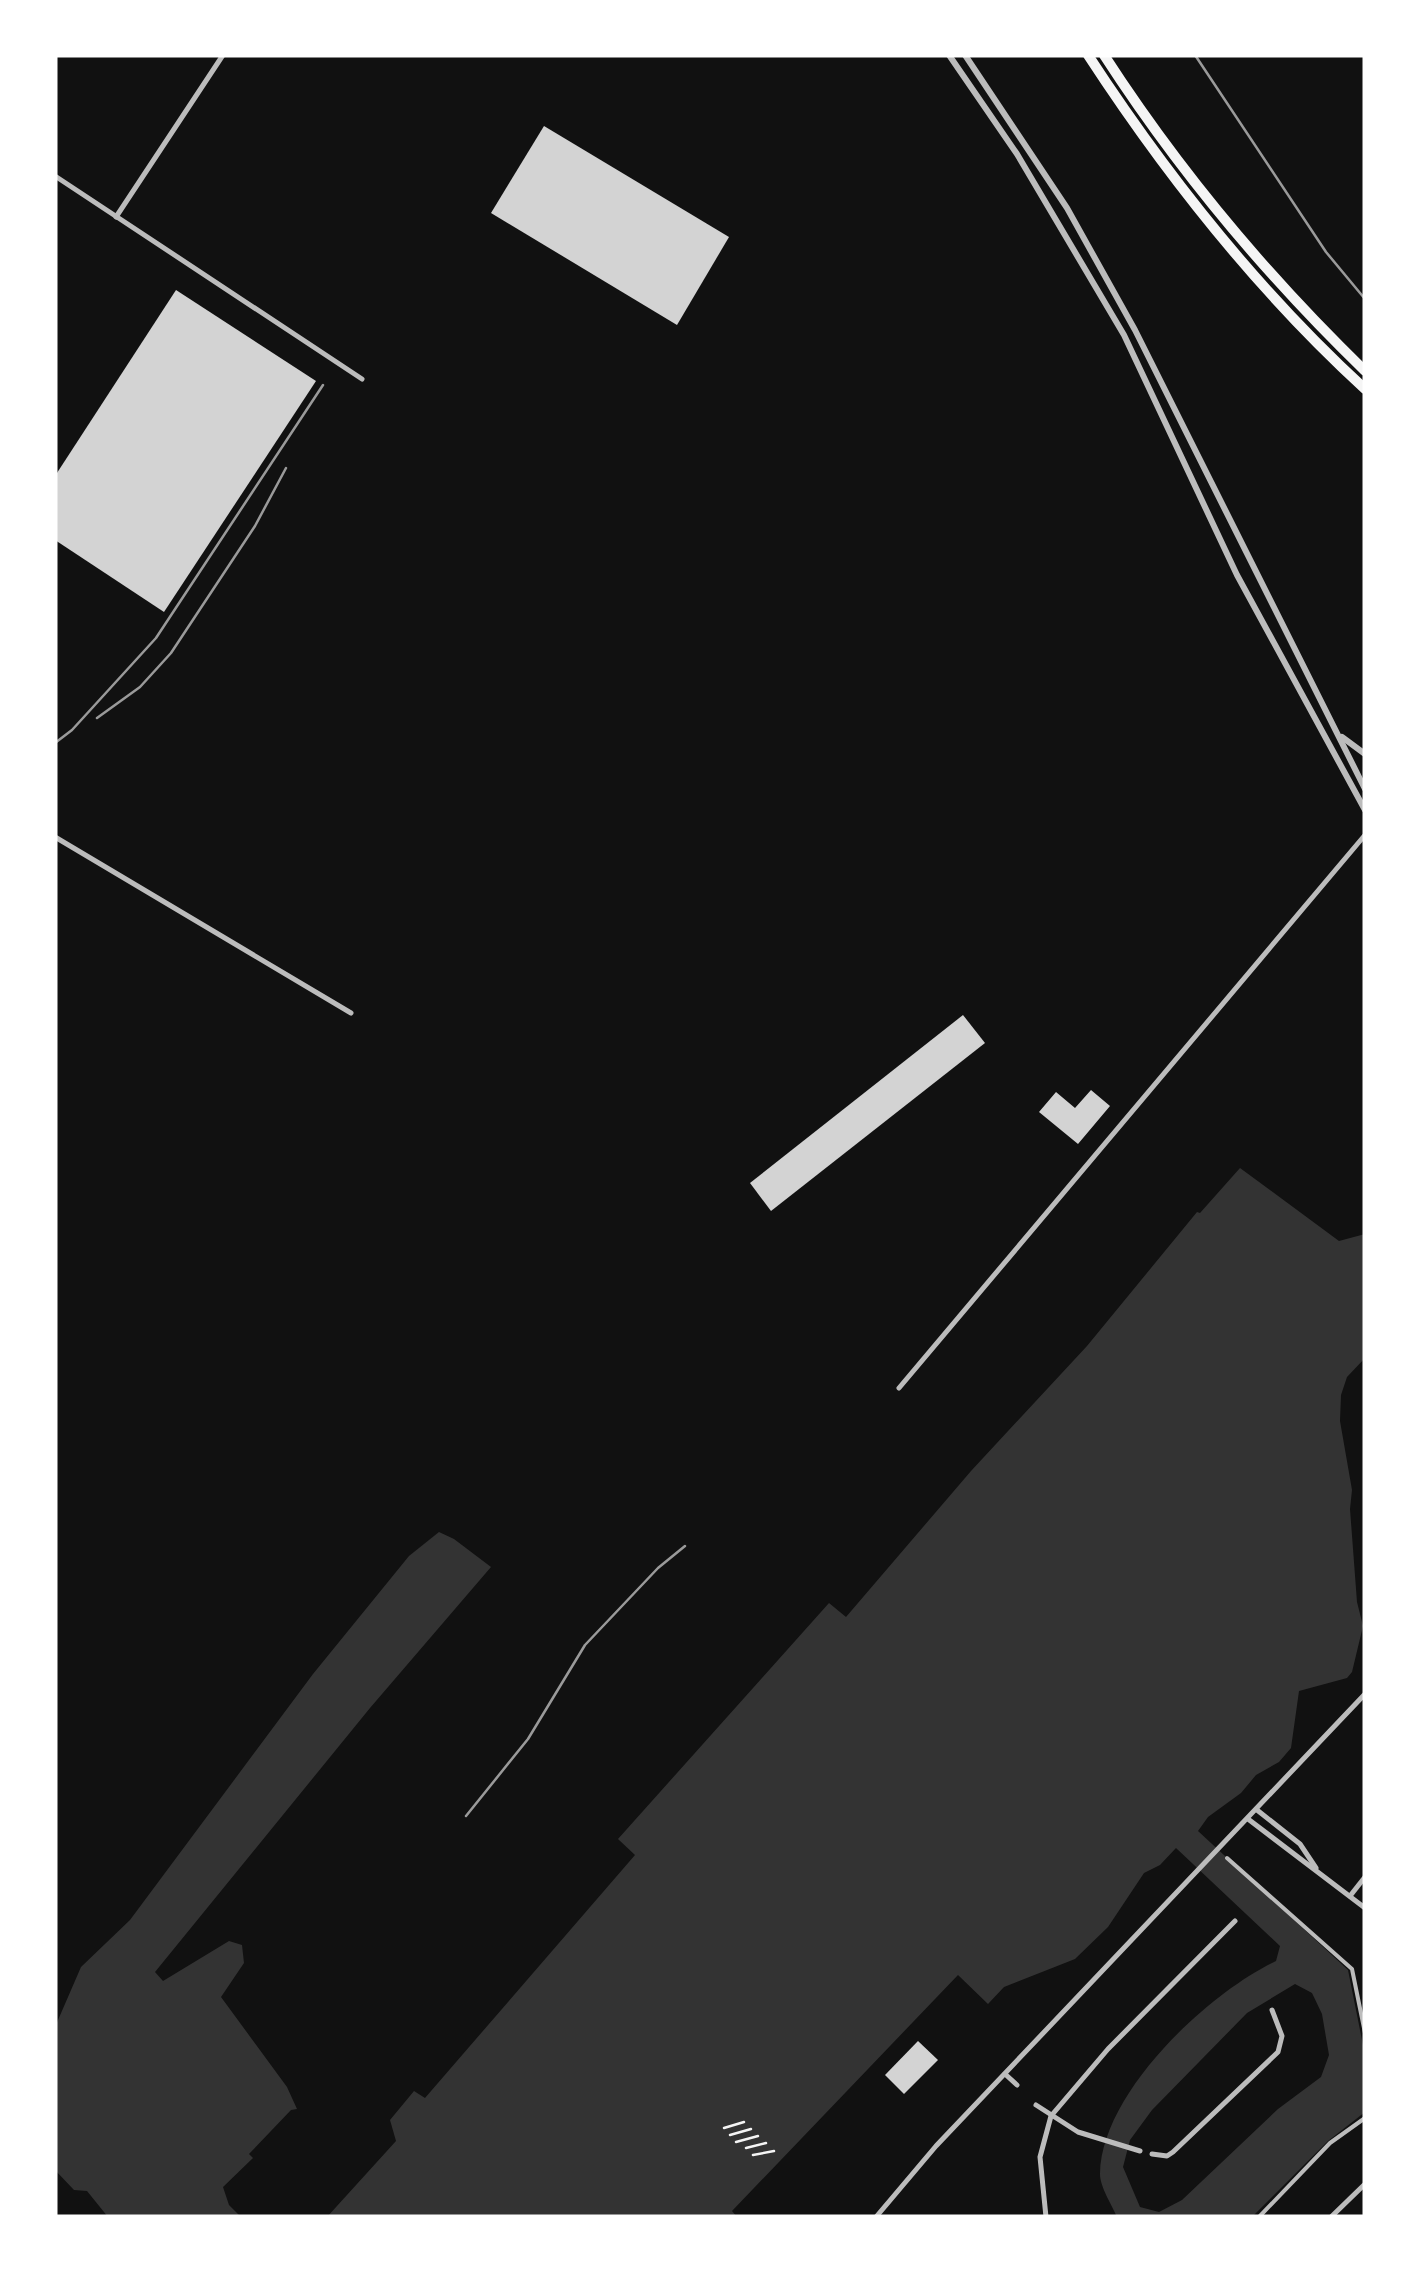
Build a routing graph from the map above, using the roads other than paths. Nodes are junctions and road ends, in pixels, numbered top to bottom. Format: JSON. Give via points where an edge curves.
{"nodes":[{"id":1,"x":223,"y":55,"type":"edge"},
{"id":2,"x":948,"y":55,"type":"edge"},
{"id":3,"x":966,"y":55,"type":"edge"},
{"id":4,"x":1088,"y":55,"type":"edge"},
{"id":5,"x":1104,"y":55,"type":"edge"},
{"id":6,"x":55,"y":176,"type":"edge"},
{"id":7,"x":116,"y":216,"type":"junction"},
{"id":8,"x":1365,"y":371,"type":"edge"},
{"id":9,"x":362,"y":379,"type":"dead end"},
{"id":10,"x":1365,"y":388,"type":"edge"},
{"id":11,"x":1339,"y":734,"type":"junction"},
{"id":12,"x":1365,"y":754,"type":"edge"},
{"id":13,"x":1365,"y":789,"type":"edge"},
{"id":14,"x":1365,"y":810,"type":"edge"},
{"id":15,"x":1365,"y":836,"type":"edge"},
{"id":16,"x":55,"y":838,"type":"edge"},
{"id":17,"x":351,"y":1013,"type":"dead end"},
{"id":18,"x":899,"y":1388,"type":"dead end"},
{"id":19,"x":1365,"y":1694,"type":"edge"},
{"id":20,"x":1257,"y":1810,"type":"junction"},
{"id":21,"x":1248,"y":1819,"type":"junction"},
{"id":22,"x":1227,"y":1858,"type":"dead end"},
{"id":23,"x":1321,"y":1874,"type":"junction"},
{"id":24,"x":1365,"y":1877,"type":"edge"},
{"id":25,"x":1350,"y":1896,"type":"junction"},
{"id":26,"x":1365,"y":1908,"type":"edge"},
{"id":27,"x":1235,"y":1921,"type":"dead end"},
{"id":28,"x":1272,"y":2010,"type":"dead end"},
{"id":29,"x":1365,"y":2033,"type":"edge"},
{"id":30,"x":1005,"y":2074,"type":"junction"},
{"id":31,"x":1017,"y":2086,"type":"dead end"},
{"id":32,"x":1036,"y":2105,"type":"dead end"},
{"id":33,"x":1051,"y":2116,"type":"junction"},
{"id":34,"x":1365,"y":2118,"type":"edge"},
{"id":35,"x":1136,"y":2150,"type":"dead end"},
{"id":36,"x":1152,"y":2154,"type":"dead end"},
{"id":37,"x":1365,"y":2184,"type":"edge"},
{"id":38,"x":876,"y":2217,"type":"edge"},
{"id":39,"x":1046,"y":2217,"type":"edge"},
{"id":40,"x":1258,"y":2217,"type":"edge"},
{"id":41,"x":1331,"y":2217,"type":"edge"}],
"edges":[{"from":1,"to":7,"type":"street"},
{"from":2,"to":14,"type":"street","via":[[1017,154],[1124,335],[1238,575]]},
{"from":3,"to":11,"type":"street","via":[[1102,269]]},
{"from":4,"to":10,"type":"highway","via":[[1159,159],[1274,297]]},
{"from":5,"to":8,"type":"highway","via":[[1170,152],[1280,286]]},
{"from":6,"to":7,"type":"street"},
{"from":7,"to":9,"type":"street"},
{"from":11,"to":12,"type":"street"},
{"from":11,"to":13,"type":"street"},
{"from":15,"to":18,"type":"street"},
{"from":16,"to":17,"type":"street"},
{"from":19,"to":20,"type":"street"},
{"from":20,"to":21,"type":"street"},
{"from":20,"to":23,"type":"street","via":[[1300,1844]]},
{"from":21,"to":23,"type":"street"},
{"from":21,"to":30,"type":"street"},
{"from":22,"to":29,"type":"street","via":[[1352,1969]]},
{"from":23,"to":25,"type":"street"},
{"from":24,"to":25,"type":"street"},
{"from":25,"to":26,"type":"street"},
{"from":27,"to":33,"type":"street"},
{"from":28,"to":36,"type":"street","via":[[1282,2036],[1278,2052],[1173,2152]]},
{"from":30,"to":31,"type":"street"},
{"from":30,"to":38,"type":"street"},
{"from":32,"to":33,"type":"street"},
{"from":33,"to":35,"type":"street"},
{"from":33,"to":39,"type":"street","via":[[1040,2157]]},
{"from":34,"to":40,"type":"street"},
{"from":37,"to":41,"type":"street"}]}
